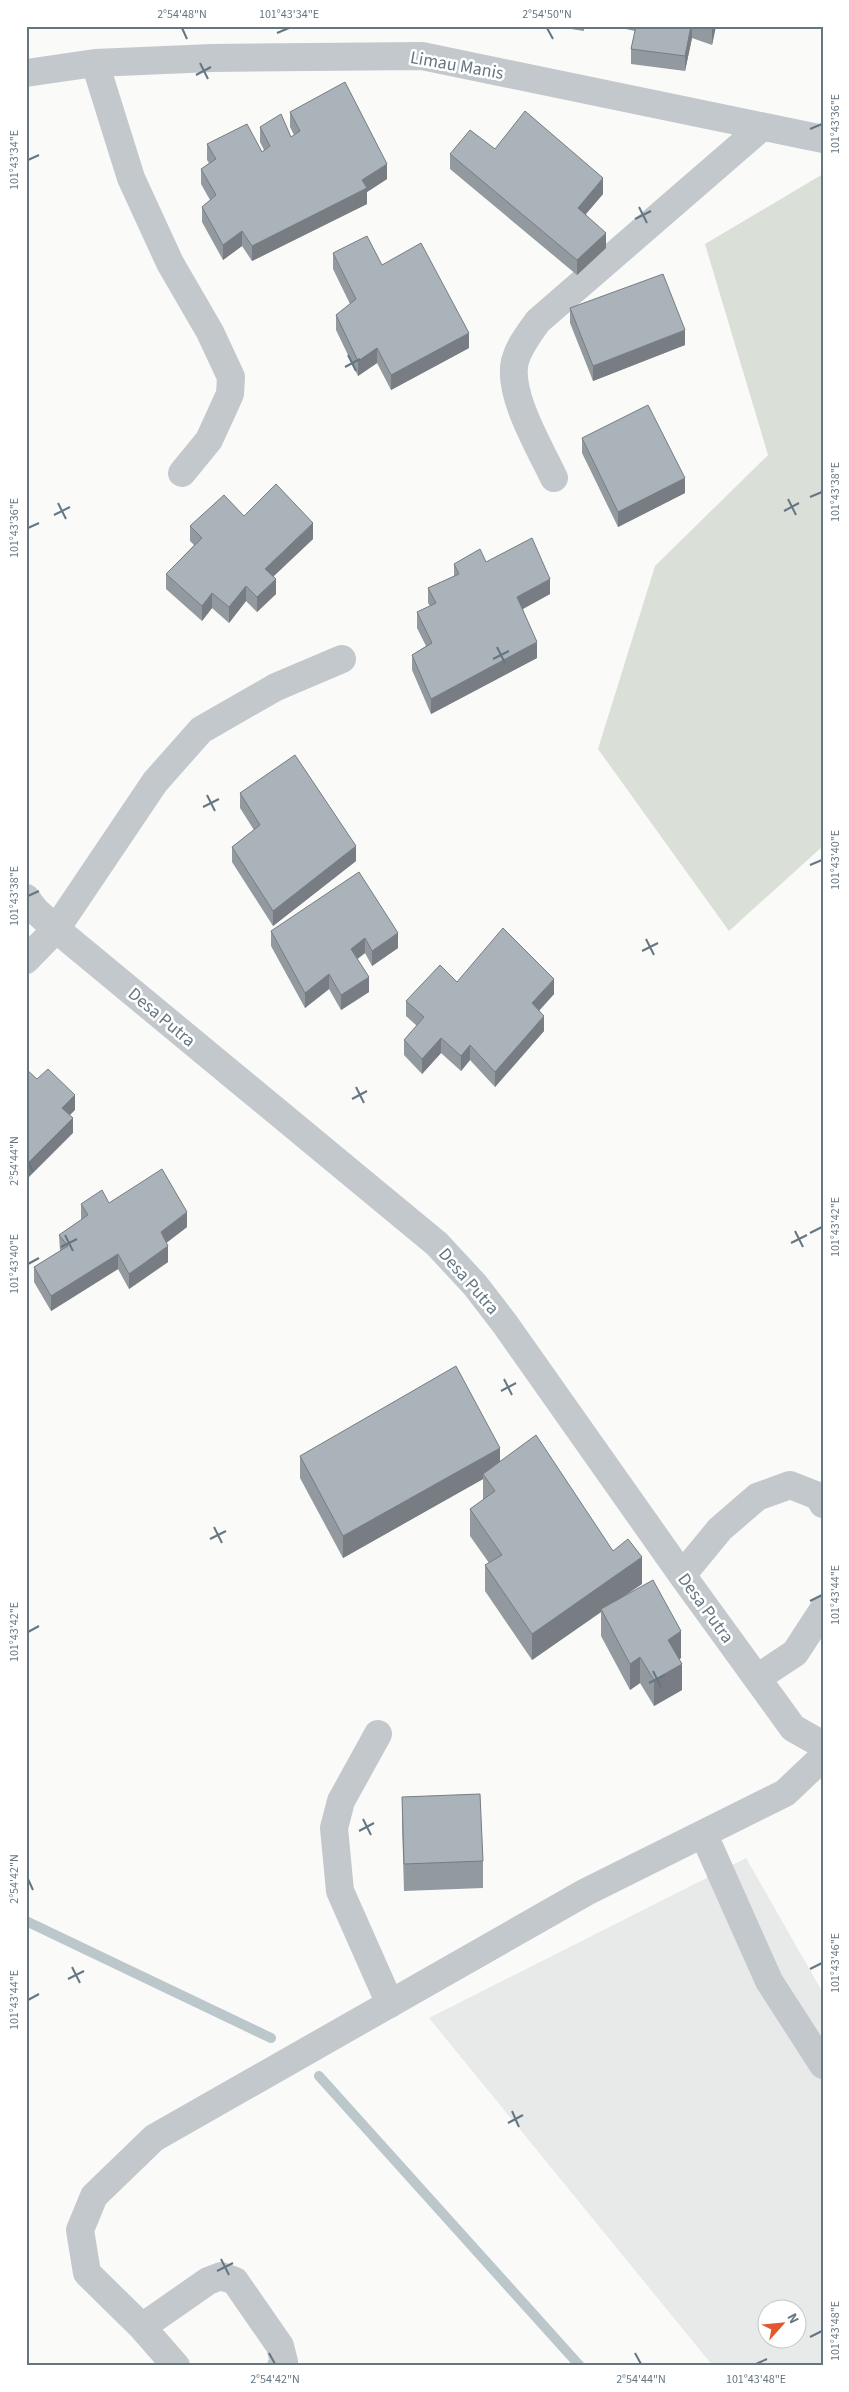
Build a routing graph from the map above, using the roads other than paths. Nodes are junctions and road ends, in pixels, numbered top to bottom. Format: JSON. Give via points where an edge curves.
{"nodes":[{"id":1,"x":95,"y":63,"type":"junction"},
{"id":2,"x":26,"y":73,"type":"edge"},
{"id":3,"x":762,"y":127,"type":"junction"},
{"id":4,"x":823,"y":140,"type":"edge"},
{"id":5,"x":182,"y":473,"type":"dead end"},
{"id":6,"x":554,"y":478,"type":"dead end"},
{"id":7,"x":342,"y":659,"type":"dead end"},
{"id":8,"x":26,"y":898,"type":"edge"},
{"id":9,"x":56,"y":929,"type":"junction"},
{"id":10,"x":26,"y":960,"type":"edge"},
{"id":11,"x":823,"y":1504,"type":"edge"},
{"id":12,"x":682,"y":1575,"type":"junction"},
{"id":13,"x":823,"y":1610,"type":"edge"},
{"id":14,"x":757,"y":1678,"type":"junction"},
{"id":15,"x":378,"y":1734,"type":"dead end"},
{"id":16,"x":823,"y":1745,"type":"edge"},
{"id":17,"x":823,"y":1757,"type":"edge"},
{"id":18,"x":704,"y":1835,"type":"junction"},
{"id":19,"x":390,"y":2004,"type":"junction"},
{"id":20,"x":823,"y":2065,"type":"edge"},
{"id":21,"x":142,"y":2327,"type":"junction"},
{"id":22,"x":176,"y":2366,"type":"edge"},
{"id":23,"x":281,"y":2366,"type":"edge"}],
"edges":[{"from":1,"to":2,"type":"street","name":"Limau Manis"},
{"from":1,"to":3,"type":"street","name":"Limau Manis","via":[[422,56]]},
{"from":1,"to":5,"type":"street","via":[[131,178],[170,263],[210,332],[231,377],[230,394],[209,440]]},
{"from":3,"to":4,"type":"street","name":"Limau Manis"},
{"from":3,"to":6,"type":"street","via":[[538,321],[520,347],[514,363],[516,394]]},
{"from":7,"to":9,"type":"street","via":[[276,687],[201,730],[155,782]]},
{"from":8,"to":9,"type":"street","name":"Desa Putra"},
{"from":9,"to":10,"type":"street"},
{"from":9,"to":12,"type":"street","name":"Desa Putra","via":[[437,1244],[505,1324]]},
{"from":11,"to":12,"type":"street","via":[[818,1496],[790,1485],[757,1497],[720,1529]]},
{"from":12,"to":14,"type":"street","name":"Desa Putra"},
{"from":13,"to":14,"type":"street","via":[[795,1653]]},
{"from":14,"to":16,"type":"street","name":"Desa Putra","via":[[793,1728]]},
{"from":15,"to":19,"type":"street","via":[[341,1801],[334,1828],[340,1891]]},
{"from":17,"to":18,"type":"street","via":[[785,1793]]},
{"from":18,"to":19,"type":"street","via":[[586,1892]]},
{"from":18,"to":20,"type":"street","via":[[769,1982]]},
{"from":19,"to":21,"type":"street","via":[[154,2138],[94,2196],[80,2230],[88,2273]]},
{"from":21,"to":22,"type":"street"},
{"from":21,"to":23,"type":"street","via":[[208,2281],[221,2276],[235,2281],[280,2346],[284,2362]]}]}
